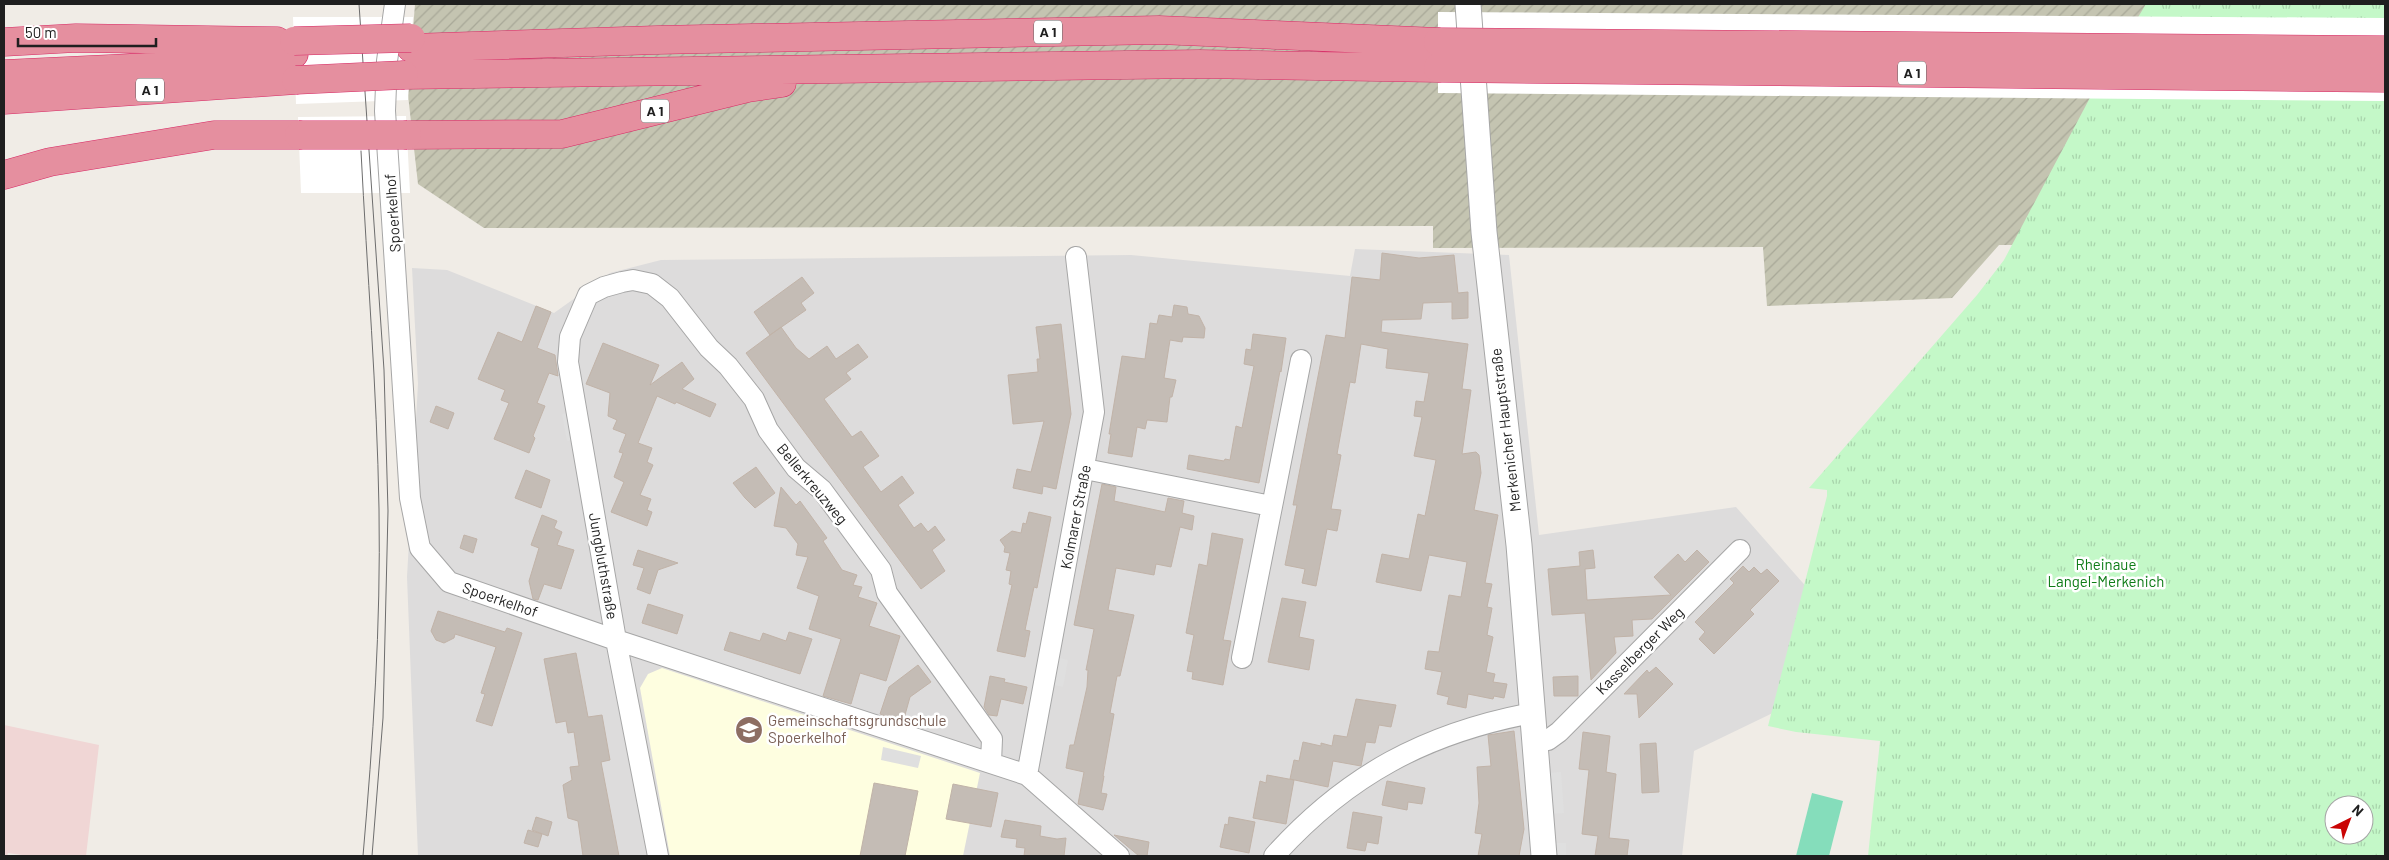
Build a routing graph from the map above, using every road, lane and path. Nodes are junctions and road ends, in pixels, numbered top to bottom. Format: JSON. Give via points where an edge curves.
{"nodes":[{"id":1,"x":395,"y":4,"type":"edge"},
{"id":2,"x":1468,"y":4,"type":"edge"},
{"id":3,"x":4,"y":42,"type":"edge"},
{"id":4,"x":2385,"y":50,"type":"edge"},
{"id":5,"x":1438,"y":55,"type":"junction"},
{"id":6,"x":295,"y":59,"type":"junction"},
{"id":7,"x":901,"y":66,"type":"junction"},
{"id":8,"x":4,"y":74,"type":"edge"},
{"id":9,"x":2385,"y":78,"type":"edge"},
{"id":10,"x":4,"y":100,"type":"edge"},
{"id":11,"x":4,"y":175,"type":"edge"},
{"id":12,"x":1076,"y":258,"type":"dead end"},
{"id":13,"x":604,"y":286,"type":"joint"},
{"id":14,"x":1301,"y":360,"type":"dead end"},
{"id":15,"x":1085,"y":469,"type":"junction"},
{"id":16,"x":1270,"y":506,"type":"junction"},
{"id":17,"x":1740,"y":550,"type":"dead end"},
{"id":18,"x":616,"y":640,"type":"junction"},
{"id":19,"x":1242,"y":658,"type":"dead end"},
{"id":20,"x":1532,"y":713,"type":"junction"},
{"id":21,"x":1535,"y":741,"type":"junction"},
{"id":22,"x":991,"y":762,"type":"junction"},
{"id":23,"x":1027,"y":775,"type":"junction"},
{"id":24,"x":658,"y":856,"type":"edge"},
{"id":25,"x":1119,"y":856,"type":"edge"},
{"id":26,"x":1274,"y":856,"type":"edge"},
{"id":27,"x":1544,"y":856,"type":"edge"}],
"edges":[{"from":1,"to":18,"type":"street","name":"Spoerkelhof","via":[[387,61],[385,111],[410,498],[420,548],[449,582]]},
{"from":2,"to":20,"type":"street","name":"Merkenicher Hauptstraße","via":[[1484,232],[1520,545]]},
{"from":3,"to":6,"type":"highway","via":[[76,38]]},
{"from":4,"to":5,"type":"highway","number":"A 1","bridge":true},
{"from":5,"to":6,"type":"highway","number":"A 1","via":[[1159,30],[452,46],[411,43]]},
{"from":5,"to":7,"type":"highway","number":"A 1","via":[[1198,64]]},
{"from":5,"to":9,"type":"highway","number":"A 1","bridge":true},
{"from":6,"to":7,"type":"highway","number":"A 1","bridge":true,"via":[[404,76]]},
{"from":6,"to":8,"type":"highway","number":"A 1"},
{"from":6,"to":10,"type":"highway","number":"A 1"},
{"from":7,"to":11,"type":"highway","number":"A 1","bridge":true,"via":[[748,88],[562,134],[214,135],[50,162]]},
{"from":12,"to":15,"type":"street","name":"Kolmarer Straße","via":[[1094,412]]},
{"from":13,"to":18,"type":"street","name":"Jungbluthstraße","via":[[588,294],[578,315],[570,337],[568,362]]},
{"from":13,"to":22,"type":"street","name":"Bellerkreuzweg","via":[[633,280],[652,284],[670,298],[709,348],[728,366],[754,400],[768,430],[796,468],[822,490],[881,570],[887,593],[992,738]]},
{"from":14,"to":16,"type":"street"},
{"from":15,"to":16,"type":"street"},
{"from":15,"to":23,"type":"street","name":"Kolmarer Straße"},
{"from":16,"to":19,"type":"street"},
{"from":17,"to":21,"type":"street","name":"Kasselberger Weg","via":[[1559,732],[1548,740]]},
{"from":18,"to":22,"type":"street","name":"Spoerkelhof"},
{"from":18,"to":24,"type":"street","name":"Jungbluthstraße"},
{"from":20,"to":21,"type":"street","name":"Merkenicher Hauptstraße"},
{"from":20,"to":26,"type":"street","via":[[1466,728],[1403,753],[1330,803]]},
{"from":21,"to":27,"type":"street","name":"Merkenicher Hauptstraße"},
{"from":22,"to":23,"type":"street","name":"Spoerkelhof"},
{"from":23,"to":25,"type":"street"}]}
